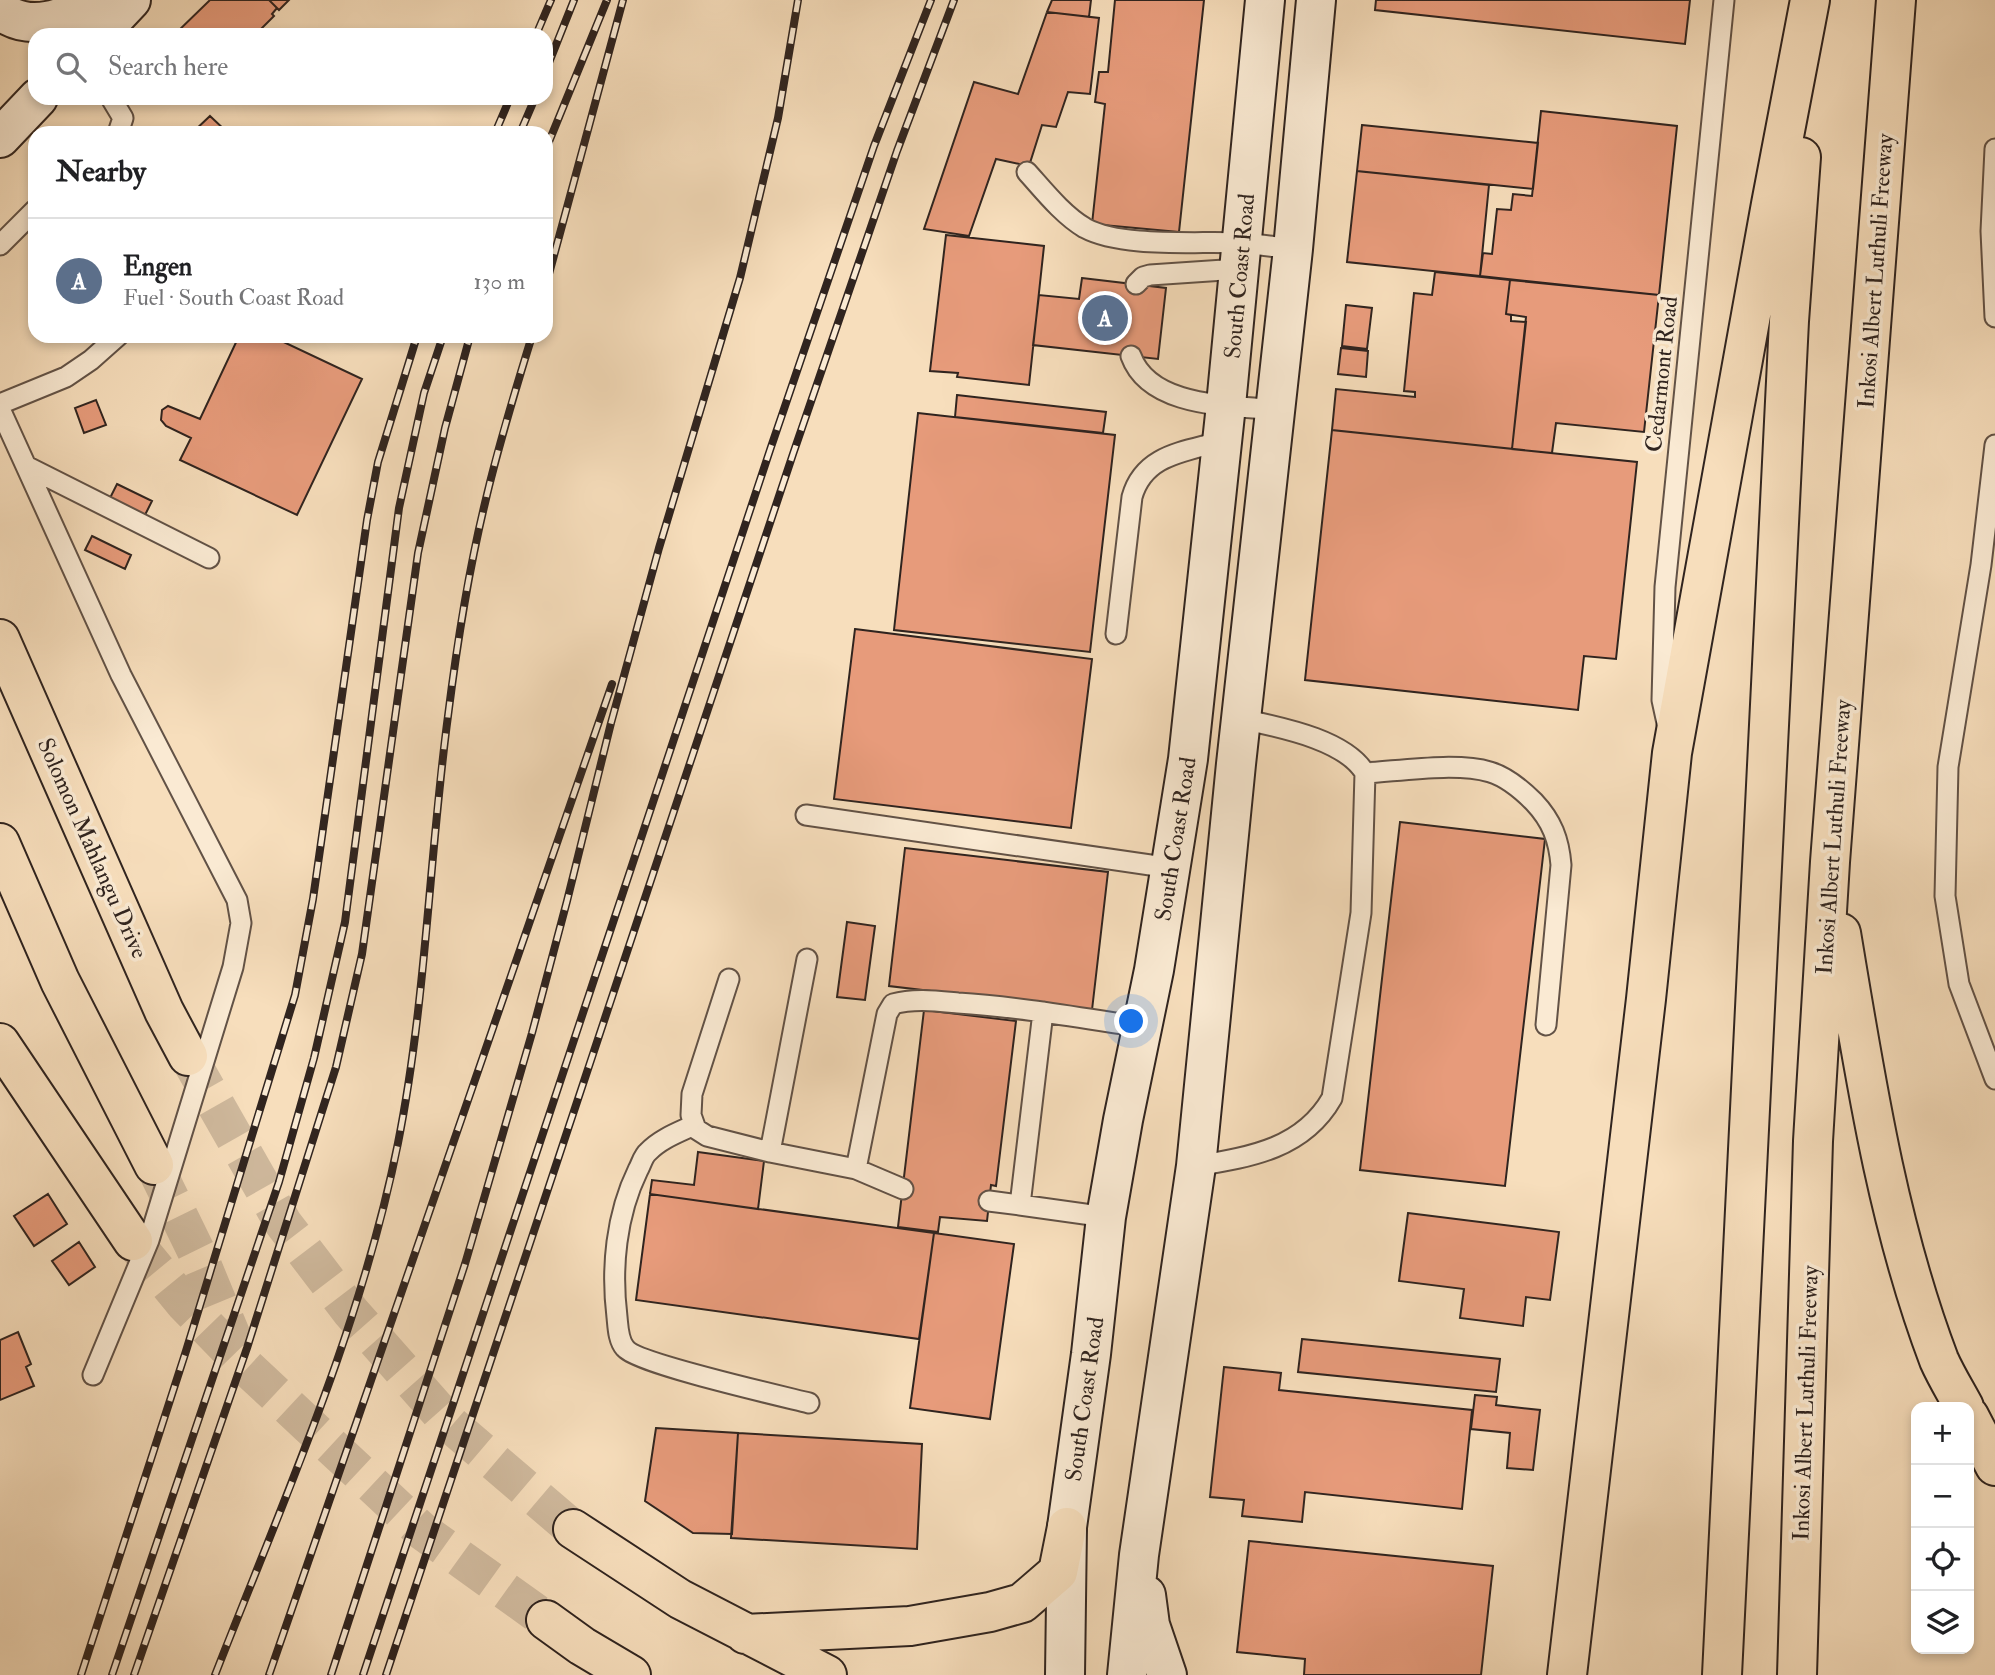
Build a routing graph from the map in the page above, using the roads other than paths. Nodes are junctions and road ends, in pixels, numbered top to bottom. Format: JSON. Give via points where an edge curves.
{"nodes":[{"id":1,"x":95,"y":0,"type":"edge"},
{"id":2,"x":131,"y":0,"type":"edge"},
{"id":3,"x":1265,"y":0,"type":"edge"},
{"id":4,"x":1316,"y":0,"type":"edge"},
{"id":5,"x":1724,"y":0,"type":"edge"},
{"id":6,"x":1811,"y":0,"type":"edge"},
{"id":7,"x":1896,"y":0,"type":"edge"},
{"id":8,"x":0,"y":10,"type":"edge"},
{"id":9,"x":105,"y":28,"type":"edge"},
{"id":10,"x":1257,"y":87,"type":"junction"},
{"id":11,"x":1308,"y":93,"type":"junction"},
{"id":12,"x":31,"y":105,"type":"edge"},
{"id":13,"x":115,"y":105,"type":"edge"},
{"id":14,"x":120,"y":126,"type":"edge"},
{"id":15,"x":0,"y":138,"type":"edge"},
{"id":16,"x":1995,"y":149,"type":"edge"},
{"id":17,"x":1027,"y":172,"type":"dead end"},
{"id":18,"x":28,"y":217,"type":"edge"},
{"id":19,"x":0,"y":244,"type":"edge"},
{"id":20,"x":1293,"y":249,"type":"junction"},
{"id":21,"x":1240,"y":256,"type":"junction"},
{"id":22,"x":1136,"y":284,"type":"dead end"},
{"id":23,"x":1995,"y":317,"type":"edge"},
{"id":24,"x":110,"y":343,"type":"edge"},
{"id":25,"x":1131,"y":356,"type":"dead end"},
{"id":26,"x":0,"y":404,"type":"edge"},
{"id":27,"x":0,"y":410,"type":"edge"},
{"id":28,"x":1276,"y":410,"type":"junction"},
{"id":29,"x":1224,"y":423,"type":"junction"},
{"id":30,"x":1995,"y":445,"type":"edge"},
{"id":31,"x":26,"y":466,"type":"junction"},
{"id":32,"x":209,"y":558,"type":"dead end"},
{"id":33,"x":1116,"y":634,"type":"dead end"},
{"id":34,"x":0,"y":639,"type":"edge"},
{"id":35,"x":1242,"y":719,"type":"junction"},
{"id":36,"x":1672,"y":753,"type":"junction"},
{"id":37,"x":1188,"y":759,"type":"junction"},
{"id":38,"x":1236,"y":764,"type":"junction"},
{"id":39,"x":1364,"y":773,"type":"junction"},
{"id":40,"x":806,"y":814,"type":"dead end"},
{"id":41,"x":0,"y":843,"type":"edge"},
{"id":42,"x":1830,"y":862,"type":"junction"},
{"id":43,"x":1171,"y":869,"type":"junction"},
{"id":44,"x":807,"y":959,"type":"dead end"},
{"id":45,"x":1154,"y":970,"type":"junction"},
{"id":46,"x":729,"y":979,"type":"dead end"},
{"id":47,"x":1214,"y":981,"type":"junction"},
{"id":48,"x":1043,"y":1012,"type":"junction"},
{"id":49,"x":1546,"y":1025,"type":"dead end"},
{"id":50,"x":1142,"y":1027,"type":"junction"},
{"id":51,"x":0,"y":1043,"type":"edge"},
{"id":52,"x":188,"y":1056,"type":"tunnel mouth"},
{"id":53,"x":1995,"y":1079,"type":"edge"},
{"id":54,"x":694,"y":1125,"type":"junction"},
{"id":55,"x":770,"y":1152,"type":"junction"},
{"id":56,"x":154,"y":1165,"type":"tunnel mouth"},
{"id":57,"x":1196,"y":1166,"type":"junction"},
{"id":58,"x":856,"y":1169,"type":"junction"},
{"id":59,"x":903,"y":1189,"type":"dead end"},
{"id":60,"x":989,"y":1201,"type":"dead end"},
{"id":61,"x":1020,"y":1205,"type":"junction"},
{"id":62,"x":1106,"y":1217,"type":"junction"},
{"id":63,"x":133,"y":1241,"type":"tunnel mouth"},
{"id":64,"x":93,"y":1375,"type":"dead end"},
{"id":65,"x":1961,"y":1402,"type":"edge"},
{"id":66,"x":809,"y":1403,"type":"dead end"},
{"id":67,"x":1974,"y":1425,"type":"edge"},
{"id":68,"x":1995,"y":1465,"type":"edge"},
{"id":69,"x":1067,"y":1527,"type":"junction"},
{"id":70,"x":573,"y":1529,"type":"tunnel mouth"},
{"id":71,"x":1139,"y":1555,"type":"junction"},
{"id":72,"x":546,"y":1620,"type":"tunnel mouth"},
{"id":73,"x":745,"y":1634,"type":"junction"},
{"id":74,"x":582,"y":1646,"type":"junction"},
{"id":75,"x":612,"y":1675,"type":"edge"},
{"id":76,"x":631,"y":1675,"type":"edge"},
{"id":77,"x":827,"y":1675,"type":"edge"},
{"id":78,"x":1065,"y":1675,"type":"edge"},
{"id":79,"x":1127,"y":1675,"type":"edge"},
{"id":80,"x":1167,"y":1675,"type":"edge"},
{"id":81,"x":1567,"y":1675,"type":"edge"},
{"id":82,"x":1722,"y":1675,"type":"edge"},
{"id":83,"x":1797,"y":1675,"type":"edge"}],
"edges":[{"from":1,"to":8,"type":"street","via":[[69,15],[46,21],[19,20]]},
{"from":2,"to":9,"type":"street"},
{"from":3,"to":10,"type":"street","name":"South Coast Road"},
{"from":4,"to":11,"type":"street"},
{"from":5,"to":36,"type":"lane","name":"Cedarmont Road","via":[[1665,587],[1662,700]]},
{"from":6,"to":36,"type":"highway"},
{"from":6,"to":82,"type":"highway","via":[[1789,321]]},
{"from":7,"to":42,"type":"highway","name":"Inkosi Albert Luthuli Freeway"},
{"from":10,"to":11,"type":"street"},
{"from":10,"to":21,"type":"street","name":"South Coast Road"},
{"from":11,"to":20,"type":"street"},
{"from":12,"to":15,"type":"street"},
{"from":13,"to":14,"type":"lane","via":[[123,118]]},
{"from":16,"to":23,"type":"lane","via":[[1991,230]]},
{"from":17,"to":21,"type":"lane","via":[[1086,228],[1131,240]]},
{"from":18,"to":19,"type":"lane"},
{"from":20,"to":21,"type":"lane"},
{"from":20,"to":28,"type":"street"},
{"from":21,"to":22,"type":"lane","via":[[1150,275]]},
{"from":21,"to":29,"type":"street","name":"South Coast Road"},
{"from":24,"to":26,"type":"lane","via":[[66,377]]},
{"from":25,"to":29,"type":"lane","via":[[1141,374]]},
{"from":27,"to":31,"type":"lane"},
{"from":28,"to":29,"type":"lane"},
{"from":28,"to":35,"type":"street"},
{"from":29,"to":33,"type":"lane","via":[[1162,458],[1138,480],[1132,497]]},
{"from":29,"to":37,"type":"street","name":"South Coast Road"},
{"from":30,"to":53,"type":"lane","via":[[1948,767],[1945,896],[1959,984]]},
{"from":31,"to":32,"type":"lane"},
{"from":31,"to":64,"type":"lane","via":[[121,675],[237,900],[241,923],[233,967],[149,1240]]},
{"from":34,"to":52,"type":"highway","name":"Solomon Mahlangu Drive"},
{"from":35,"to":38,"type":"street"},
{"from":35,"to":39,"type":"lane","via":[[1330,745],[1355,759]]},
{"from":36,"to":81,"type":"highway"},
{"from":37,"to":38,"type":"street"},
{"from":37,"to":43,"type":"street","name":"South Coast Road"},
{"from":38,"to":47,"type":"street"},
{"from":39,"to":49,"type":"lane","via":[[1489,772],[1516,785],[1554,827],[1561,865]]},
{"from":39,"to":57,"type":"lane","via":[[1361,913],[1332,1098],[1317,1121],[1275,1149]]},
{"from":40,"to":43,"type":"lane"},
{"from":41,"to":56,"type":"highway","via":[[60,981]]},
{"from":42,"to":65,"type":"highway","via":[[1865,1080],[1888,1185],[1940,1362]]},
{"from":42,"to":83,"type":"highway","name":"Inkosi Albert Luthuli Freeway","via":[[1813,1141]]},
{"from":43,"to":45,"type":"street","name":"South Coast Road"},
{"from":44,"to":55,"type":"lane"},
{"from":45,"to":47,"type":"street"},
{"from":45,"to":50,"type":"street","name":"South Coast Road"},
{"from":46,"to":54,"type":"lane","via":[[692,1094]]},
{"from":47,"to":57,"type":"street"},
{"from":48,"to":50,"type":"lane"},
{"from":48,"to":58,"type":"lane","via":[[929,1001],[893,1004],[887,1014]]},
{"from":48,"to":61,"type":"lane"},
{"from":50,"to":62,"type":"street","name":"South Coast Road"},
{"from":51,"to":63,"type":"highway"},
{"from":54,"to":55,"type":"lane","via":[[707,1136]]},
{"from":54,"to":66,"type":"lane","via":[[647,1152],[625,1205],[613,1278],[622,1343],[640,1357]]},
{"from":55,"to":58,"type":"lane"},
{"from":57,"to":71,"type":"street"},
{"from":58,"to":59,"type":"lane"},
{"from":60,"to":61,"type":"lane"},
{"from":61,"to":62,"type":"lane"},
{"from":62,"to":69,"type":"street","name":"South Coast Road"},
{"from":67,"to":68,"type":"highway"},
{"from":69,"to":73,"type":"highway","via":[[1058,1572],[1022,1603],[910,1626]]},
{"from":69,"to":78,"type":"street","name":"South Coast Road"},
{"from":70,"to":73,"type":"highway","via":[[680,1599]]},
{"from":71,"to":79,"type":"street"},
{"from":71,"to":80,"type":"street","via":[[1150,1625]]},
{"from":72,"to":74,"type":"highway"},
{"from":73,"to":77,"type":"highway"},
{"from":74,"to":75,"type":"highway"},
{"from":74,"to":76,"type":"highway"}]}
